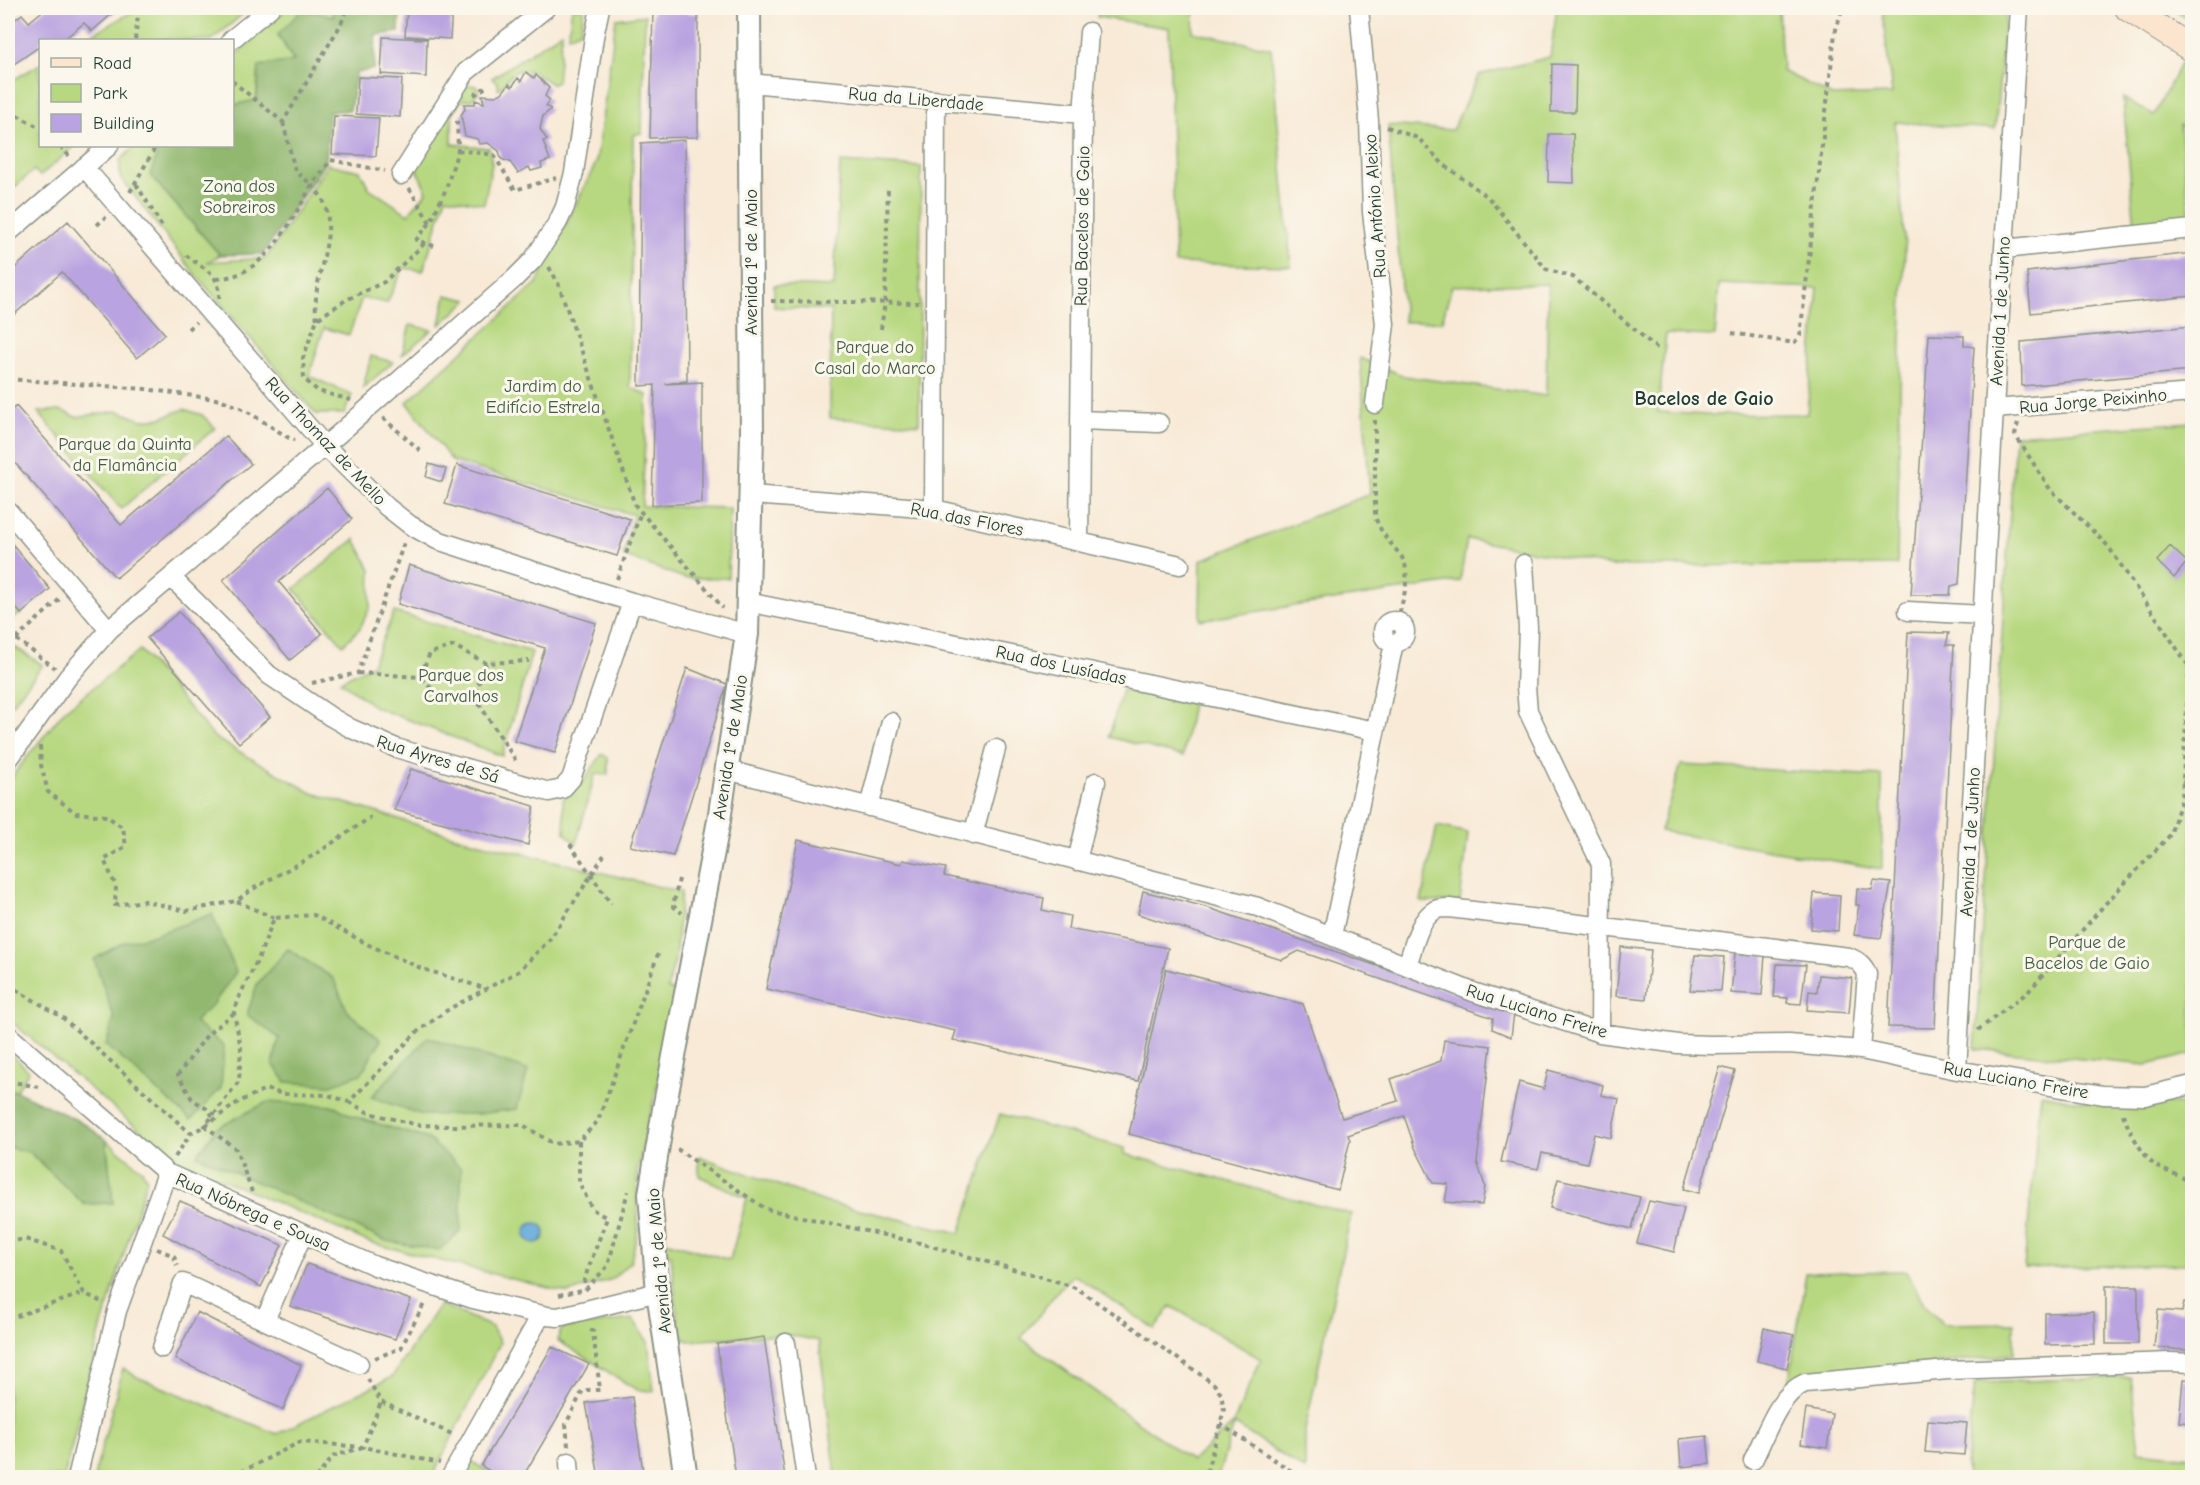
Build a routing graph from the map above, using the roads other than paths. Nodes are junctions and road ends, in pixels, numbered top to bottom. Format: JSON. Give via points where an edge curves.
{"nodes":[{"id":1,"x":270,"y":8,"type":"edge"},
{"id":2,"x":546,"y":8,"type":"edge"},
{"id":3,"x":600,"y":8,"type":"edge"},
{"id":4,"x":749,"y":8,"type":"edge"},
{"id":5,"x":1359,"y":8,"type":"edge"},
{"id":6,"x":2019,"y":8,"type":"edge"},
{"id":7,"x":2127,"y":8,"type":"edge"},
{"id":8,"x":1089,"y":32,"type":"dead end"},
{"id":9,"x":232,"y":39,"type":"edge"},
{"id":10,"x":2193,"y":49,"type":"edge"},
{"id":11,"x":750,"y":83,"type":"junction"},
{"id":12,"x":936,"y":101,"type":"junction"},
{"id":13,"x":1083,"y":114,"type":"junction"},
{"id":14,"x":108,"y":147,"type":"edge"},
{"id":15,"x":84,"y":167,"type":"junction"},
{"id":16,"x":400,"y":175,"type":"road end"},
{"id":17,"x":2193,"y":229,"type":"edge"},
{"id":18,"x":8,"y":233,"type":"edge"},
{"id":19,"x":2004,"y":249,"type":"junction"},
{"id":20,"x":2193,"y":393,"type":"edge"},
{"id":21,"x":1375,"y":404,"type":"road end"},
{"id":22,"x":1994,"y":409,"type":"junction"},
{"id":23,"x":1080,"y":420,"type":"junction"},
{"id":24,"x":1159,"y":423,"type":"dead end"},
{"id":25,"x":325,"y":446,"type":"junction"},
{"id":26,"x":751,"y":495,"type":"junction"},
{"id":27,"x":934,"y":509,"type":"junction"},
{"id":28,"x":8,"y":511,"type":"edge"},
{"id":29,"x":1079,"y":542,"type":"junction"},
{"id":30,"x":1524,"y":564,"type":"dead end"},
{"id":31,"x":1179,"y":565,"type":"dead end"},
{"id":32,"x":171,"y":577,"type":"junction"},
{"id":33,"x":632,"y":602,"type":"junction"},
{"id":34,"x":747,"y":603,"type":"junction"},
{"id":35,"x":1908,"y":611,"type":"dead end"},
{"id":36,"x":1983,"y":615,"type":"junction"},
{"id":37,"x":1397,"y":621,"type":"road end"},
{"id":38,"x":109,"y":630,"type":"junction"},
{"id":39,"x":747,"y":634,"type":"junction"},
{"id":40,"x":891,"y":723,"type":"dead end"},
{"id":41,"x":1375,"y":731,"type":"junction"},
{"id":42,"x":996,"y":749,"type":"dead end"},
{"id":43,"x":8,"y":760,"type":"edge"},
{"id":44,"x":727,"y":770,"type":"junction"},
{"id":45,"x":1096,"y":782,"type":"dead end"},
{"id":46,"x":869,"y":807,"type":"junction"},
{"id":47,"x":973,"y":834,"type":"junction"},
{"id":48,"x":1077,"y":861,"type":"junction"},
{"id":49,"x":1602,"y":928,"type":"junction"},
{"id":50,"x":1332,"y":936,"type":"junction"},
{"id":51,"x":1407,"y":966,"type":"junction"},
{"id":52,"x":1600,"y":1033,"type":"junction"},
{"id":53,"x":8,"y":1035,"type":"edge"},
{"id":54,"x":1861,"y":1050,"type":"junction"},
{"id":55,"x":1958,"y":1070,"type":"junction"},
{"id":56,"x":2193,"y":1085,"type":"edge"},
{"id":57,"x":171,"y":1166,"type":"junction"},
{"id":58,"x":303,"y":1234,"type":"junction"},
{"id":59,"x":658,"y":1292,"type":"junction"},
{"id":60,"x":549,"y":1316,"type":"junction"},
{"id":61,"x":265,"y":1320,"type":"junction"},
{"id":62,"x":786,"y":1343,"type":"dead end"},
{"id":63,"x":162,"y":1348,"type":"dead end"},
{"id":64,"x":359,"y":1364,"type":"road end"},
{"id":65,"x":2193,"y":1364,"type":"edge"},
{"id":66,"x":1754,"y":1460,"type":"dead end"},
{"id":67,"x":76,"y":1478,"type":"edge"},
{"id":68,"x":450,"y":1478,"type":"edge"},
{"id":69,"x":686,"y":1478,"type":"edge"},
{"id":70,"x":806,"y":1478,"type":"edge"}],
"edges":[{"from":1,"to":9,"type":"street"},
{"from":2,"to":16,"type":"street","via":[[466,72]]},
{"from":3,"to":25,"type":"street","via":[[574,173],[558,222],[514,279]]},
{"from":4,"to":11,"type":"street","name":"Avenida 1º de Maio"},
{"from":5,"to":21,"type":"street","name":"Rua António Aleixo","via":[[1372,212],[1385,324]]},
{"from":6,"to":19,"type":"street","name":"Avenida 1 de Junho"},
{"from":7,"to":10,"type":"main road"},
{"from":8,"to":13,"type":"street","name":"Rua Bacelos de Gaio"},
{"from":11,"to":12,"type":"street","name":"Rua da Liberdade"},
{"from":11,"to":26,"type":"street","name":"Avenida 1º de Maio"},
{"from":12,"to":13,"type":"street","name":"Rua da Liberdade"},
{"from":12,"to":27,"type":"street"},
{"from":13,"to":23,"type":"street","name":"Rua Bacelos de Gaio"},
{"from":14,"to":15,"type":"street"},
{"from":15,"to":18,"type":"street"},
{"from":15,"to":25,"type":"street","name":"Rua Thomaz de Mello"},
{"from":17,"to":19,"type":"street"},
{"from":19,"to":22,"type":"street","name":"Avenida 1 de Junho"},
{"from":20,"to":22,"type":"street","name":"Rua Jorge Peixinho"},
{"from":22,"to":36,"type":"street","name":"Avenida 1 de Junho"},
{"from":23,"to":24,"type":"street"},
{"from":23,"to":29,"type":"street","name":"Rua Bacelos de Gaio"},
{"from":25,"to":32,"type":"street"},
{"from":25,"to":33,"type":"street","name":"Rua Thomaz de Mello","via":[[387,507],[437,540]]},
{"from":26,"to":27,"type":"street","name":"Rua das Flores"},
{"from":26,"to":34,"type":"street","name":"Avenida 1º de Maio"},
{"from":27,"to":29,"type":"street","name":"Rua das Flores"},
{"from":28,"to":38,"type":"street"},
{"from":29,"to":31,"type":"street","name":"Rua das Flores"},
{"from":30,"to":49,"type":"street","via":[[1528,711],[1601,864]]},
{"from":32,"to":33,"type":"street","name":"Rua Ayres de Sá","via":[[262,668],[286,688],[352,729],[396,748],[553,792],[571,779]]},
{"from":32,"to":38,"type":"street"},
{"from":33,"to":39,"type":"street","name":"Rua Thomaz de Mello"},
{"from":34,"to":39,"type":"street","name":"Avenida 1º de Maio"},
{"from":34,"to":41,"type":"street","name":"Rua dos Lusíadas"},
{"from":35,"to":36,"type":"street"},
{"from":36,"to":55,"type":"street","name":"Avenida 1 de Junho"},
{"from":37,"to":41,"type":"street","via":[[1390,622],[1383,631],[1385,638],[1394,643]]},
{"from":38,"to":43,"type":"street","via":[[68,677]]},
{"from":39,"to":44,"type":"street","name":"Avenida 1º de Maio"},
{"from":40,"to":46,"type":"street"},
{"from":41,"to":50,"type":"street"},
{"from":42,"to":47,"type":"street"},
{"from":44,"to":46,"type":"street","name":"Rua Luciano Freire"},
{"from":44,"to":59,"type":"street","name":"Avenida 1º de Maio","via":[[650,1194]]},
{"from":45,"to":48,"type":"street"},
{"from":46,"to":47,"type":"street","name":"Rua Luciano Freire"},
{"from":47,"to":48,"type":"street","name":"Rua Luciano Freire"},
{"from":48,"to":50,"type":"street","name":"Rua Luciano Freire","via":[[1258,907]]},
{"from":49,"to":51,"type":"street","via":[[1470,909],[1436,909],[1419,932]]},
{"from":49,"to":52,"type":"street"},
{"from":49,"to":54,"type":"street","via":[[1821,953],[1858,961],[1867,974]]},
{"from":50,"to":51,"type":"street","name":"Rua Luciano Freire"},
{"from":51,"to":52,"type":"street","name":"Rua Luciano Freire"},
{"from":52,"to":54,"type":"street","name":"Rua Luciano Freire","via":[[1678,1044],[1789,1044]]},
{"from":53,"to":57,"type":"street","name":"Rua Nóbrega e Sousa"},
{"from":54,"to":55,"type":"street","name":"Rua Luciano Freire"},
{"from":55,"to":56,"type":"street","name":"Rua Luciano Freire","via":[[2117,1096],[2145,1096]]},
{"from":57,"to":58,"type":"street","name":"Rua Nóbrega e Sousa","via":[[266,1219]]},
{"from":57,"to":67,"type":"street","via":[[117,1311]]},
{"from":58,"to":60,"type":"street","name":"Rua Nóbrega e Sousa","via":[[375,1266],[434,1286]]},
{"from":58,"to":61,"type":"street"},
{"from":59,"to":60,"type":"street"},
{"from":59,"to":69,"type":"street","name":"Avenida 1º de Maio"},
{"from":60,"to":68,"type":"street"},
{"from":61,"to":63,"type":"street","via":[[183,1283]]},
{"from":61,"to":64,"type":"street"},
{"from":62,"to":70,"type":"street"},
{"from":65,"to":66,"type":"street","via":[[1948,1370],[1805,1383],[1784,1398]]}]}
